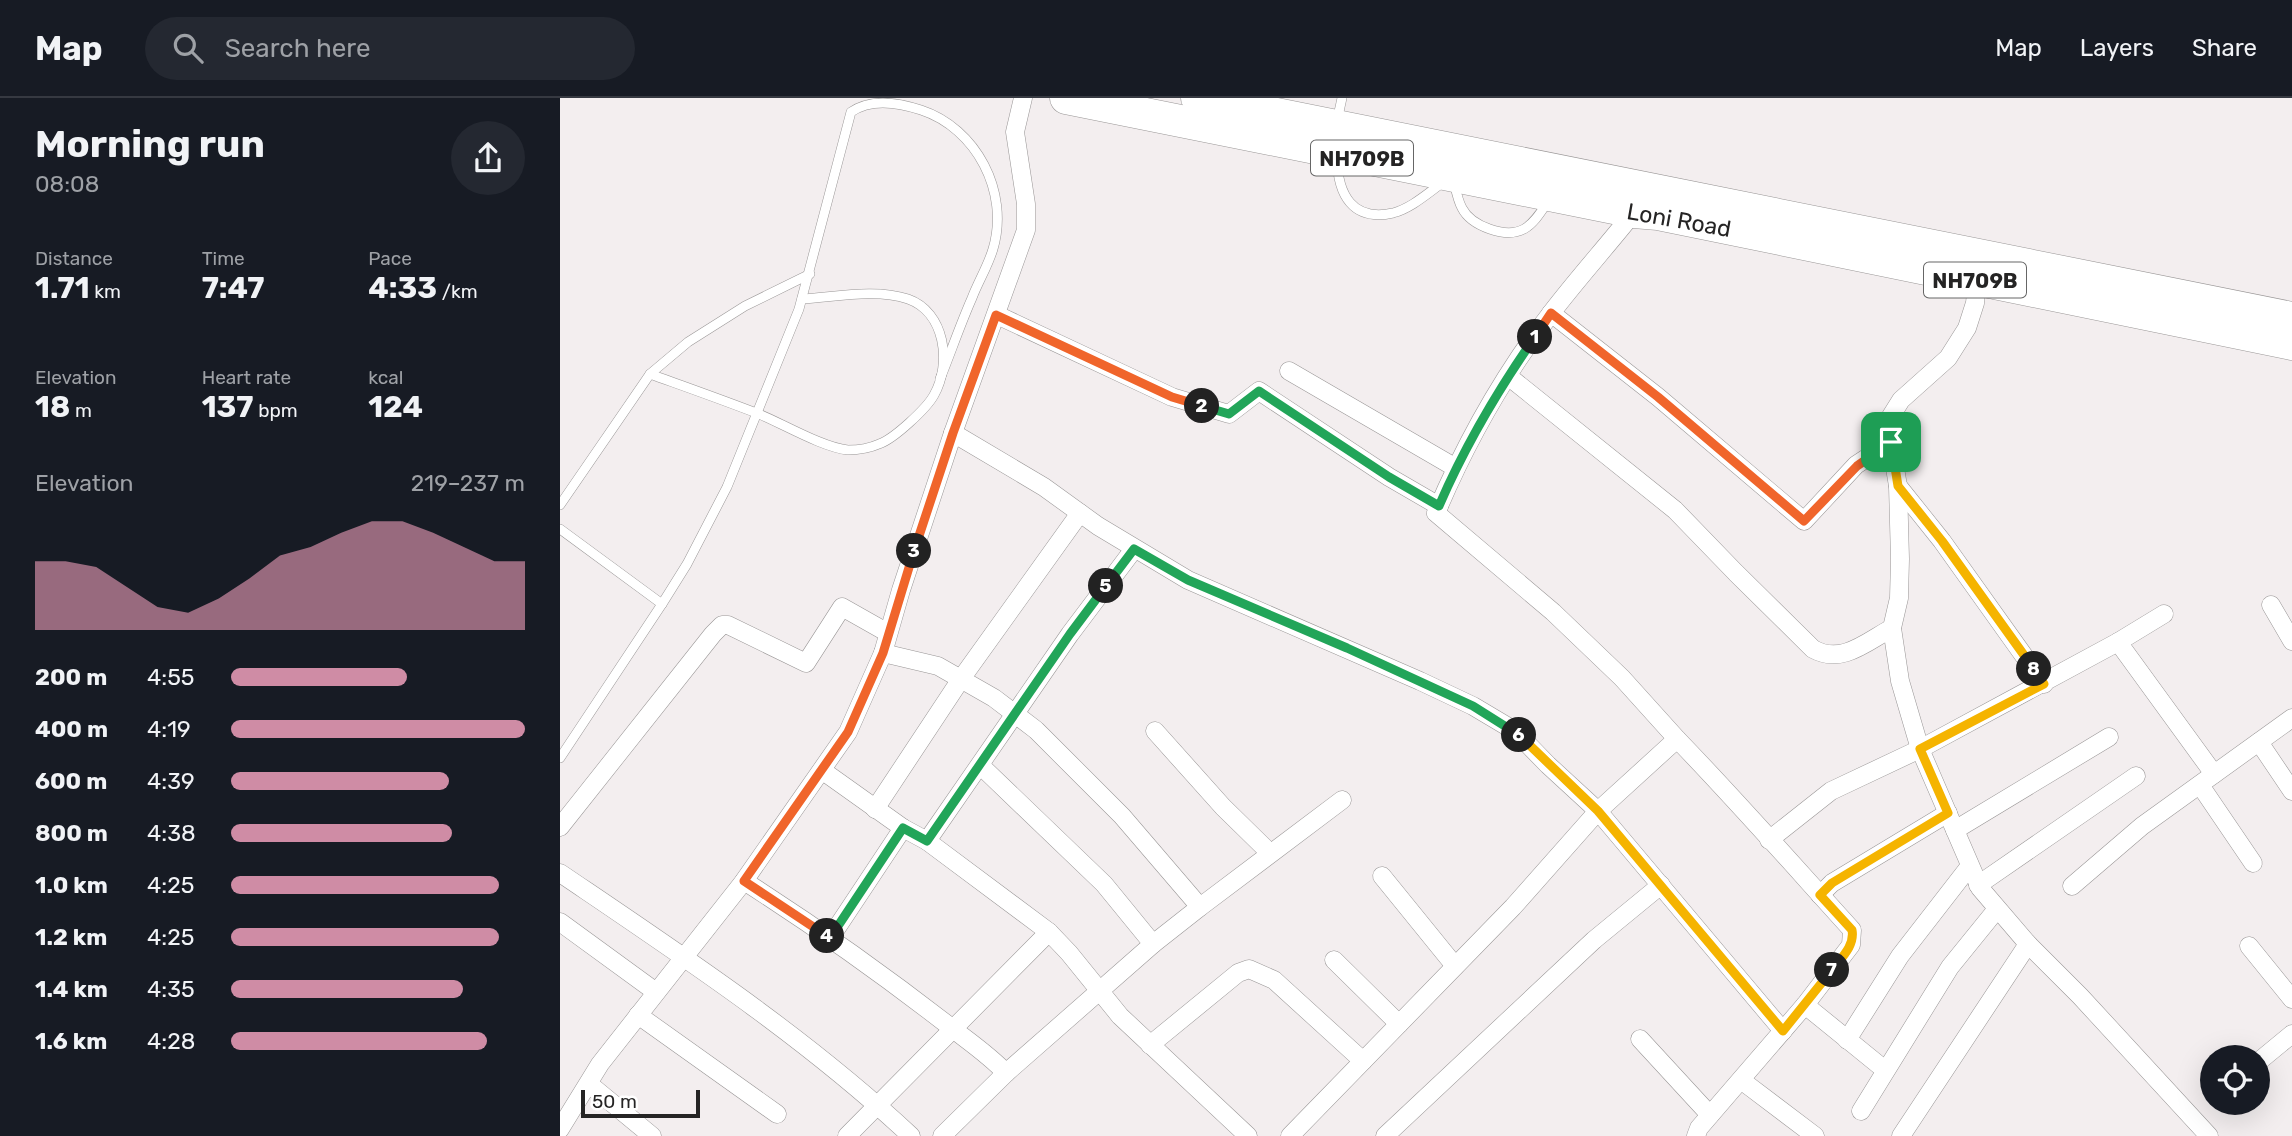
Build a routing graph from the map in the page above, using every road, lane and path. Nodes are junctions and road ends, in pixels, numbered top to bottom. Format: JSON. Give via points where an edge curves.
{"nodes":[{"id":1,"x":1023,"y":98,"type":"edge"},
{"id":2,"x":1066,"y":98,"type":"edge"},
{"id":3,"x":1197,"y":98,"type":"edge"},
{"id":4,"x":1338,"y":125,"type":"edge"},
{"id":5,"x":1455,"y":163,"type":"junction"},
{"id":6,"x":1552,"y":196,"type":"junction"},
{"id":7,"x":1634,"y":212,"type":"junction"},
{"id":8,"x":1979,"y":268,"type":"junction"},
{"id":9,"x":810,"y":274,"type":"junction"},
{"id":10,"x":802,"y":299,"type":"junction"},
{"id":11,"x":1551,"y":313,"type":"junction"},
{"id":12,"x":996,"y":315,"type":"junction"},
{"id":13,"x":2292,"y":318,"type":"edge"},
{"id":14,"x":2292,"y":344,"type":"edge"},
{"id":15,"x":1289,"y":371,"type":"dead end"},
{"id":16,"x":650,"y":374,"type":"junction"},
{"id":17,"x":1508,"y":376,"type":"junction"},
{"id":18,"x":940,"y":379,"type":"junction"},
{"id":19,"x":758,"y":414,"type":"junction"},
{"id":20,"x":953,"y":433,"type":"junction"},
{"id":21,"x":1891,"y":442,"type":"junction"},
{"id":22,"x":1456,"y":468,"type":"junction"},
{"id":23,"x":1898,"y":486,"type":"junction"},
{"id":24,"x":560,"y":505,"type":"edge"},
{"id":25,"x":1439,"y":506,"type":"junction"},
{"id":26,"x":1080,"y":513,"type":"junction"},
{"id":27,"x":560,"y":529,"type":"edge"},
{"id":28,"x":1134,"y":549,"type":"junction"},
{"id":29,"x":662,"y":604,"type":"junction"},
{"id":30,"x":2271,"y":605,"type":"dead end"},
{"id":31,"x":2164,"y":614,"type":"dead end"},
{"id":32,"x":1892,"y":628,"type":"junction"},
{"id":33,"x":888,"y":633,"type":"junction"},
{"id":34,"x":2292,"y":641,"type":"edge"},
{"id":35,"x":2118,"y":642,"type":"junction"},
{"id":36,"x":883,"y":653,"type":"junction"},
{"id":37,"x":961,"y":679,"type":"junction"},
{"id":38,"x":2044,"y":684,"type":"junction"},
{"id":39,"x":1014,"y":713,"type":"junction"},
{"id":40,"x":2292,"y":718,"type":"edge"},
{"id":41,"x":1155,"y":731,"type":"dead end"},
{"id":42,"x":2109,"y":737,"type":"dead end"},
{"id":43,"x":1677,"y":739,"type":"junction"},
{"id":44,"x":2259,"y":741,"type":"junction"},
{"id":45,"x":1920,"y":749,"type":"junction"},
{"id":46,"x":560,"y":758,"type":"edge"},
{"id":47,"x":981,"y":766,"type":"junction"},
{"id":48,"x":823,"y":771,"type":"junction"},
{"id":49,"x":2136,"y":776,"type":"dead end"},
{"id":50,"x":2207,"y":780,"type":"junction"},
{"id":51,"x":2292,"y":791,"type":"edge"},
{"id":52,"x":1342,"y":800,"type":"dead end"},
{"id":53,"x":875,"y":809,"type":"junction"},
{"id":54,"x":1598,"y":811,"type":"junction"},
{"id":55,"x":1948,"y":813,"type":"junction"},
{"id":56,"x":560,"y":827,"type":"edge"},
{"id":57,"x":903,"y":828,"type":"junction"},
{"id":58,"x":1955,"y":830,"type":"junction"},
{"id":59,"x":1769,"y":840,"type":"junction"},
{"id":60,"x":927,"y":841,"type":"junction"},
{"id":61,"x":1270,"y":853,"type":"junction"},
{"id":62,"x":2253,"y":863,"type":"dead end"},
{"id":63,"x":1969,"y":867,"type":"junction"},
{"id":64,"x":560,"y":873,"type":"edge"},
{"id":65,"x":1382,"y":876,"type":"dead end"},
{"id":66,"x":744,"y":881,"type":"junction"},
{"id":67,"x":1661,"y":885,"type":"junction"},
{"id":68,"x":1978,"y":885,"type":"junction"},
{"id":69,"x":2072,"y":886,"type":"dead end"},
{"id":70,"x":1820,"y":895,"type":"junction"},
{"id":71,"x":1200,"y":907,"type":"junction"},
{"id":72,"x":1997,"y":909,"type":"junction"},
{"id":73,"x":560,"y":922,"type":"edge"},
{"id":74,"x":1049,"y":932,"type":"junction"},
{"id":75,"x":830,"y":938,"type":"junction"},
{"id":76,"x":1153,"y":944,"type":"junction"},
{"id":77,"x":2028,"y":944,"type":"junction"},
{"id":78,"x":2249,"y":946,"type":"dead end"},
{"id":79,"x":685,"y":958,"type":"junction"},
{"id":80,"x":1335,"y":960,"type":"dead end"},
{"id":81,"x":1455,"y":966,"type":"junction"},
{"id":82,"x":1099,"y":989,"type":"junction"},
{"id":83,"x":656,"y":992,"type":"junction"},
{"id":84,"x":2292,"y":999,"type":"edge"},
{"id":85,"x":1805,"y":1005,"type":"junction"},
{"id":86,"x":638,"y":1015,"type":"junction"},
{"id":87,"x":1399,"y":1024,"type":"junction"},
{"id":88,"x":953,"y":1029,"type":"junction"},
{"id":89,"x":1783,"y":1031,"type":"junction"},
{"id":90,"x":2292,"y":1034,"type":"edge"},
{"id":91,"x":1640,"y":1039,"type":"dead end"},
{"id":92,"x":1847,"y":1040,"type":"junction"},
{"id":93,"x":1150,"y":1045,"type":"junction"},
{"id":94,"x":2270,"y":1052,"type":"edge"},
{"id":95,"x":1363,"y":1060,"type":"junction"},
{"id":96,"x":1885,"y":1070,"type":"junction"},
{"id":97,"x":1006,"y":1073,"type":"junction"},
{"id":98,"x":1741,"y":1080,"type":"junction"},
{"id":99,"x":589,"y":1084,"type":"junction"},
{"id":100,"x":877,"y":1104,"type":"junction"},
{"id":101,"x":1861,"y":1111,"type":"dead end"},
{"id":102,"x":777,"y":1114,"type":"dead end"},
{"id":103,"x":1710,"y":1115,"type":"junction"},
{"id":104,"x":560,"y":1129,"type":"edge"},
{"id":105,"x":652,"y":1136,"type":"edge"},
{"id":106,"x":847,"y":1136,"type":"edge"},
{"id":107,"x":911,"y":1136,"type":"edge"},
{"id":108,"x":942,"y":1136,"type":"edge"},
{"id":109,"x":1248,"y":1136,"type":"edge"},
{"id":110,"x":1290,"y":1136,"type":"edge"},
{"id":111,"x":1385,"y":1136,"type":"edge"},
{"id":112,"x":1696,"y":1136,"type":"edge"},
{"id":113,"x":1815,"y":1136,"type":"edge"},
{"id":114,"x":1900,"y":1136,"type":"edge"},
{"id":115,"x":2209,"y":1136,"type":"edge"}],
"edges":[{"from":1,"to":12,"type":"street","via":[[1015,132],[1026,230]]},
{"from":2,"to":4,"type":"highway","name":"Loni Road","number":"NH709B"},
{"from":3,"to":4,"type":"highway","name":"Loni Road","number":"NH709B"},
{"from":4,"to":5,"type":"highway","name":"Loni Road","number":"NH709B"},
{"from":4,"to":5,"type":"lane","via":[[1340,188],[1355,207],[1372,213],[1408,207]]},
{"from":5,"to":6,"type":"highway","name":"Loni Road","number":"NH709B"},
{"from":5,"to":6,"type":"lane","via":[[1462,209],[1472,222],[1508,233],[1523,230]]},
{"from":5,"to":8,"type":"highway","name":"Loni Road","number":"NH709B"},
{"from":6,"to":7,"type":"highway","name":"Loni Road","number":"NH709B"},
{"from":7,"to":8,"type":"highway","name":"Loni Road","number":"NH709B"},
{"from":7,"to":11,"type":"street"},
{"from":8,"to":13,"type":"highway","name":"Loni Road","number":"NH709B"},
{"from":8,"to":14,"type":"highway","name":"Loni Road","number":"NH709B"},
{"from":8,"to":21,"type":"street","via":[[1967,328],[1948,358],[1901,400],[1891,416]]},
{"from":9,"to":10,"type":"lane"},
{"from":9,"to":16,"type":"lane","via":[[745,306],[688,342]]},
{"from":9,"to":18,"type":"lane","via":[[850,112],[860,103],[885,100],[938,116],[961,132],[978,153],[988,176],[997,221],[993,248]]},
{"from":10,"to":18,"type":"lane","via":[[882,295],[921,305],[936,321],[942,342]]},
{"from":10,"to":19,"type":"lane"},
{"from":11,"to":17,"type":"street"},
{"from":11,"to":21,"type":"street","via":[[1804,521],[1857,466]]},
{"from":12,"to":20,"type":"street"},
{"from":12,"to":25,"type":"street","via":[[1172,397],[1229,414],[1259,391]]},
{"from":15,"to":22,"type":"street"},
{"from":16,"to":19,"type":"lane"},
{"from":16,"to":24,"type":"lane"},
{"from":17,"to":22,"type":"street"},
{"from":17,"to":32,"type":"street","via":[[1675,510],[1813,649],[1838,656]]},
{"from":18,"to":19,"type":"lane","via":[[934,395],[890,438],[858,449],[835,447]]},
{"from":19,"to":29,"type":"lane","via":[[727,487]]},
{"from":20,"to":26,"type":"street"},
{"from":20,"to":33,"type":"street"},
{"from":21,"to":23,"type":"street"},
{"from":22,"to":25,"type":"street"},
{"from":23,"to":32,"type":"street","via":[[1899,598]]},
{"from":23,"to":38,"type":"street"},
{"from":25,"to":43,"type":"street","via":[[1436,513],[1553,612]]},
{"from":26,"to":28,"type":"street"},
{"from":26,"to":37,"type":"street"},
{"from":27,"to":29,"type":"lane"},
{"from":28,"to":39,"type":"street"},
{"from":28,"to":54,"type":"street","via":[[1188,580],[1473,706],[1515,731]]},
{"from":29,"to":46,"type":"lane"},
{"from":30,"to":34,"type":"street"},
{"from":31,"to":35,"type":"street"},
{"from":32,"to":45,"type":"street","via":[[1900,681]]},
{"from":33,"to":36,"type":"street"},
{"from":33,"to":56,"type":"street","via":[[842,607],[806,663],[722,625]]},
{"from":35,"to":38,"type":"street"},
{"from":35,"to":50,"type":"street"},
{"from":36,"to":37,"type":"street","via":[[938,666]]},
{"from":36,"to":48,"type":"street","via":[[848,732]]},
{"from":37,"to":39,"type":"street"},
{"from":37,"to":53,"type":"street"},
{"from":38,"to":45,"type":"street"},
{"from":39,"to":47,"type":"street"},
{"from":39,"to":71,"type":"street","via":[[1122,816]]},
{"from":40,"to":44,"type":"street"},
{"from":41,"to":61,"type":"street"},
{"from":42,"to":58,"type":"street"},
{"from":43,"to":54,"type":"street"},
{"from":43,"to":59,"type":"street"},
{"from":44,"to":50,"type":"street"},
{"from":44,"to":51,"type":"street"},
{"from":45,"to":55,"type":"street"},
{"from":45,"to":59,"type":"street","via":[[1831,791]]},
{"from":47,"to":60,"type":"street"},
{"from":47,"to":76,"type":"street","via":[[1104,884]]},
{"from":48,"to":53,"type":"street"},
{"from":48,"to":66,"type":"street"},
{"from":49,"to":68,"type":"street"},
{"from":50,"to":62,"type":"street"},
{"from":50,"to":69,"type":"street","via":[[2142,826]]},
{"from":52,"to":61,"type":"street"},
{"from":53,"to":57,"type":"street"},
{"from":54,"to":67,"type":"street"},
{"from":54,"to":81,"type":"street"},
{"from":55,"to":58,"type":"street"},
{"from":55,"to":70,"type":"street","via":[[1832,883]]},
{"from":57,"to":60,"type":"street"},
{"from":57,"to":75,"type":"street"},
{"from":58,"to":63,"type":"street"},
{"from":59,"to":70,"type":"street"},
{"from":60,"to":74,"type":"street"},
{"from":61,"to":71,"type":"street"},
{"from":63,"to":68,"type":"street"},
{"from":63,"to":92,"type":"street","via":[[1900,956]]},
{"from":64,"to":79,"type":"street"},
{"from":65,"to":81,"type":"street"},
{"from":66,"to":75,"type":"street"},
{"from":66,"to":79,"type":"street"},
{"from":67,"to":89,"type":"street"},
{"from":67,"to":111,"type":"street","via":[[1594,940]]},
{"from":68,"to":72,"type":"street"},
{"from":70,"to":85,"type":"street","via":[[1852,930],[1853,937]]},
{"from":71,"to":76,"type":"street"},
{"from":72,"to":77,"type":"street"},
{"from":72,"to":96,"type":"street","via":[[1950,967]]},
{"from":73,"to":83,"type":"street"},
{"from":74,"to":82,"type":"street"},
{"from":74,"to":88,"type":"street"},
{"from":75,"to":88,"type":"street"},
{"from":76,"to":82,"type":"street"},
{"from":77,"to":114,"type":"street"},
{"from":77,"to":115,"type":"street"},
{"from":78,"to":84,"type":"street"},
{"from":79,"to":83,"type":"street"},
{"from":79,"to":100,"type":"street"},
{"from":80,"to":87,"type":"street"},
{"from":81,"to":87,"type":"street"},
{"from":82,"to":93,"type":"street"},
{"from":82,"to":97,"type":"street"},
{"from":83,"to":86,"type":"street"},
{"from":85,"to":89,"type":"street"},
{"from":85,"to":92,"type":"street"},
{"from":86,"to":99,"type":"street"},
{"from":86,"to":102,"type":"street"},
{"from":87,"to":95,"type":"street"},
{"from":88,"to":97,"type":"street"},
{"from":88,"to":100,"type":"street"},
{"from":89,"to":98,"type":"street"},
{"from":90,"to":94,"type":"street"},
{"from":91,"to":103,"type":"street"},
{"from":92,"to":96,"type":"street"},
{"from":93,"to":95,"type":"street","via":[[1238,973],[1249,969],[1274,980]]},
{"from":93,"to":109,"type":"street"},
{"from":95,"to":110,"type":"street"},
{"from":96,"to":101,"type":"street"},
{"from":97,"to":108,"type":"street"},
{"from":98,"to":103,"type":"street"},
{"from":98,"to":113,"type":"street"},
{"from":99,"to":104,"type":"street"},
{"from":99,"to":105,"type":"street"},
{"from":100,"to":106,"type":"street"},
{"from":100,"to":107,"type":"street"},
{"from":103,"to":112,"type":"street"}]}
